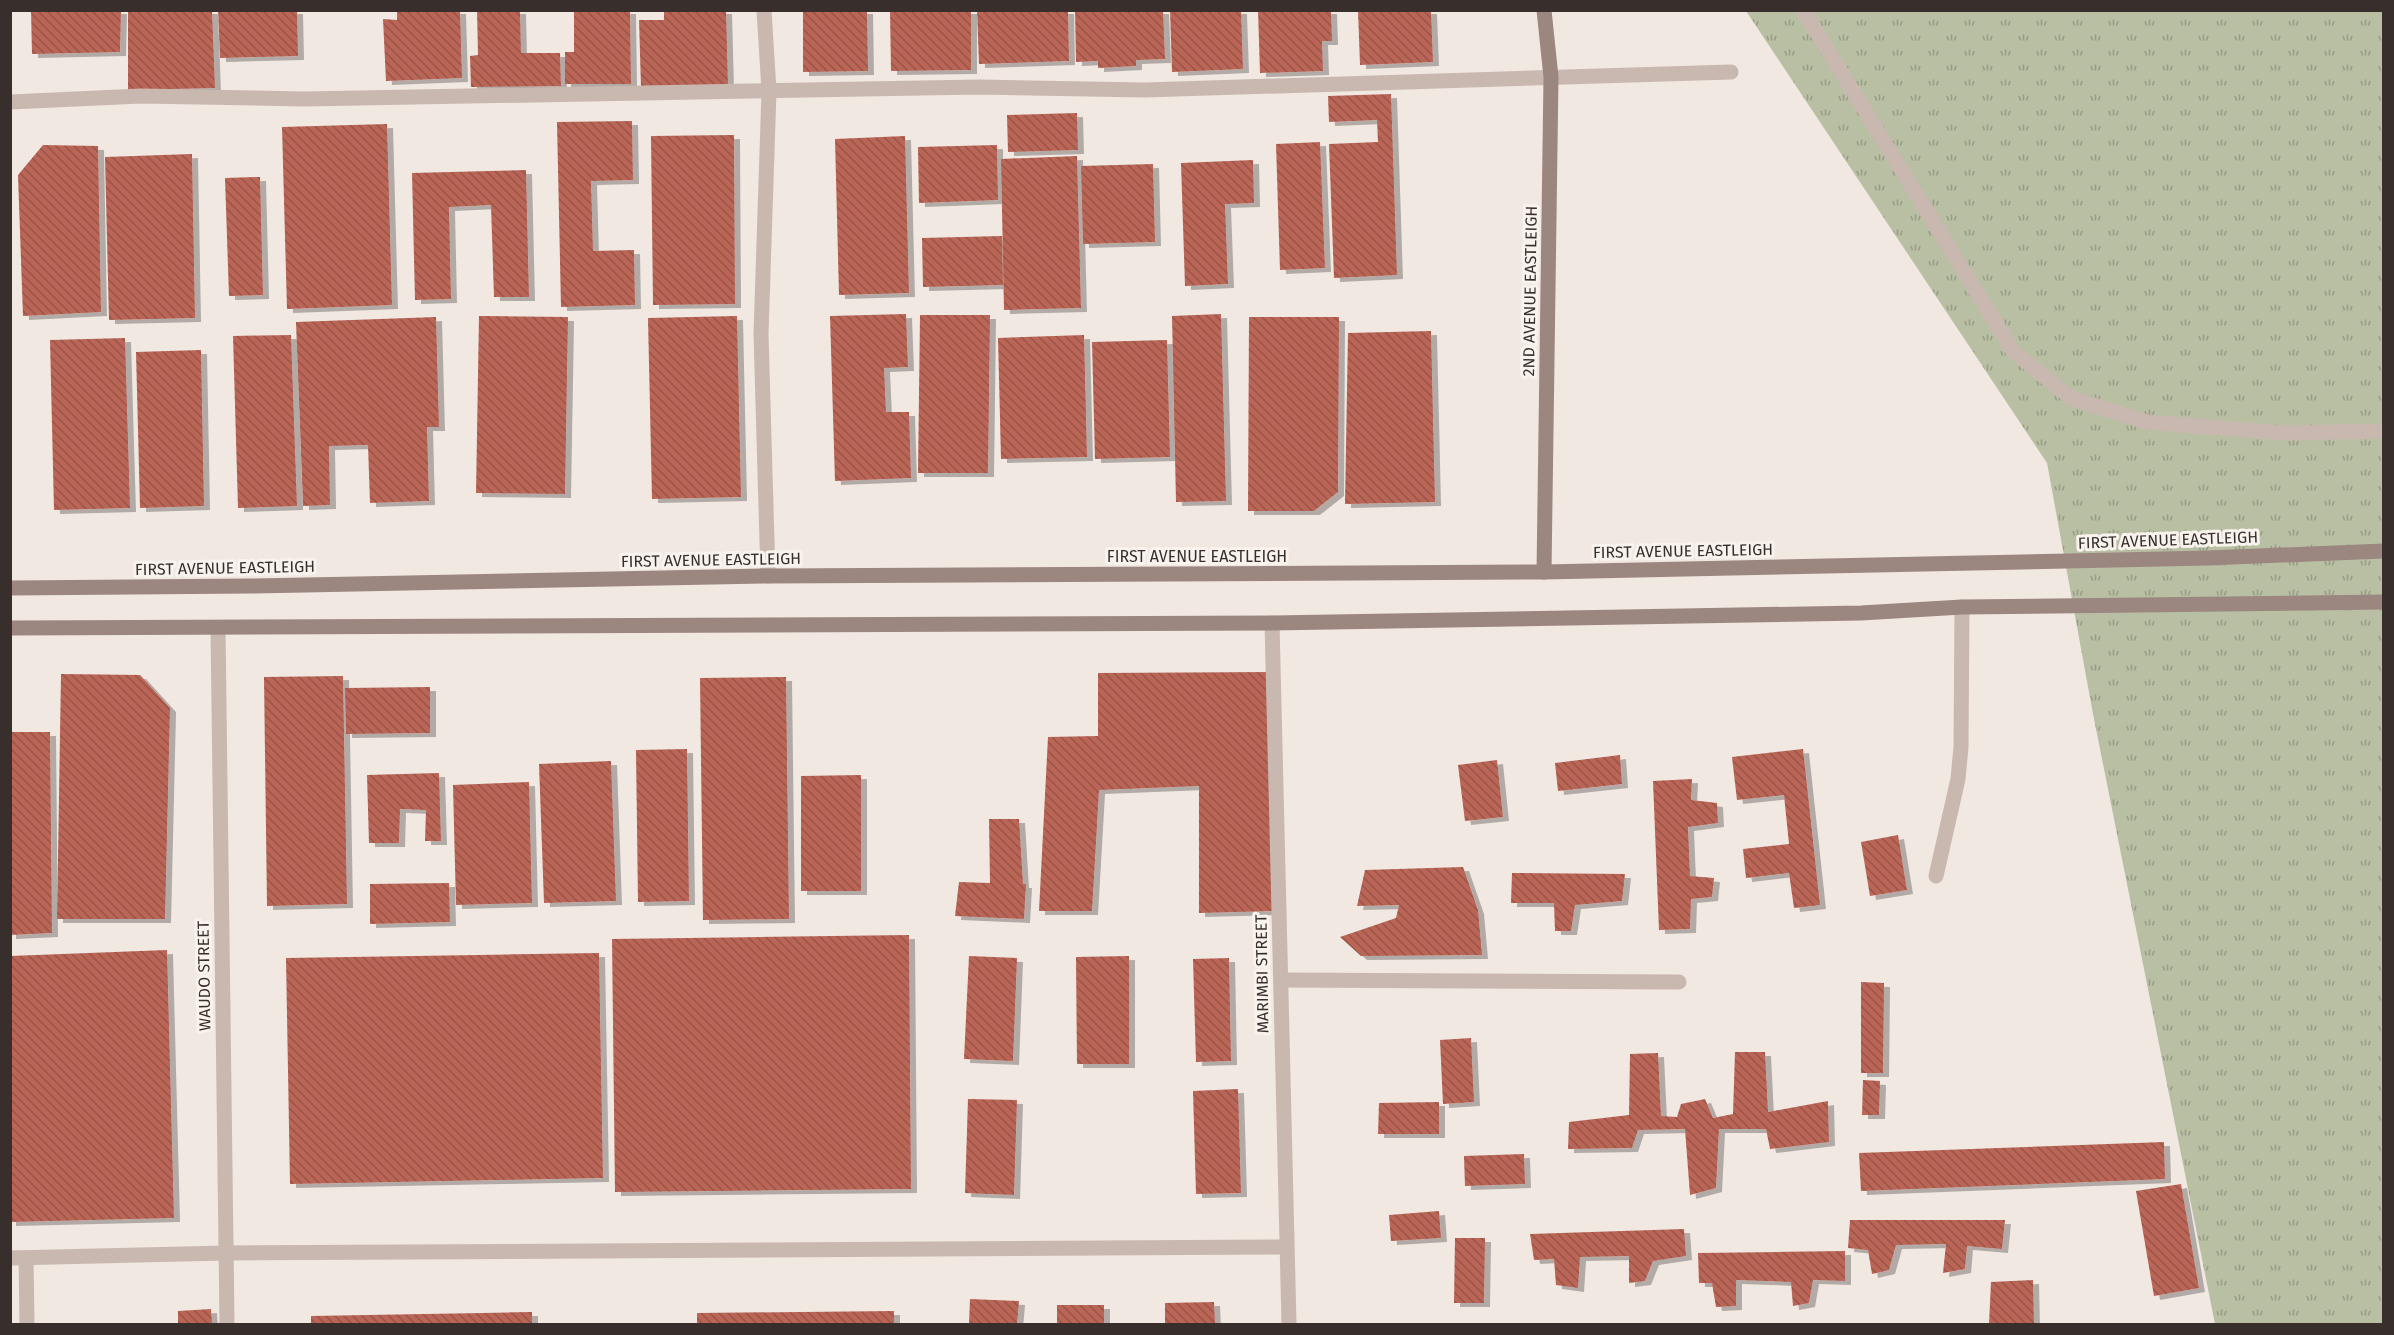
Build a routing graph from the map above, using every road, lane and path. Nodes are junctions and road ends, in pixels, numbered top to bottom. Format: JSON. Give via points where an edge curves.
{"nodes":[{"id":1,"x":764,"y":10,"type":"edge"},
{"id":2,"x":1544,"y":10,"type":"edge"},
{"id":3,"x":1803,"y":10,"type":"edge"},
{"id":4,"x":1731,"y":72,"type":"dead end"},
{"id":5,"x":1551,"y":77,"type":"junction"},
{"id":6,"x":769,"y":91,"type":"junction"},
{"id":7,"x":10,"y":102,"type":"edge"},
{"id":8,"x":2384,"y":431,"type":"edge"},
{"id":9,"x":2384,"y":551,"type":"edge"},
{"id":10,"x":1544,"y":572,"type":"junction"},
{"id":11,"x":768,"y":576,"type":"junction"},
{"id":12,"x":10,"y":588,"type":"edge"},
{"id":13,"x":2384,"y":602,"type":"edge"},
{"id":14,"x":1962,"y":607,"type":"junction"},
{"id":15,"x":1272,"y":623,"type":"junction"},
{"id":16,"x":10,"y":628,"type":"edge"},
{"id":17,"x":218,"y":628,"type":"junction"},
{"id":18,"x":1936,"y":876,"type":"dead end"},
{"id":19,"x":1281,"y":980,"type":"junction"},
{"id":20,"x":1679,"y":982,"type":"dead end"},
{"id":21,"x":1286,"y":1247,"type":"junction"},
{"id":22,"x":226,"y":1253,"type":"junction"},
{"id":23,"x":18,"y":1258,"type":"edge"},
{"id":24,"x":27,"y":1324,"type":"edge"},
{"id":25,"x":226,"y":1324,"type":"edge"},
{"id":26,"x":1289,"y":1324,"type":"edge"}],
"edges":[{"from":1,"to":6,"type":"street"},
{"from":2,"to":5,"type":"main road","name":"2ND AVENUE EASTLEIGH"},
{"from":3,"to":8,"type":"street","via":[[2013,351],[2071,398],[2146,422],[2284,434]]},
{"from":4,"to":5,"type":"street"},
{"from":5,"to":6,"type":"street","via":[[1145,90],[981,87]]},
{"from":5,"to":10,"type":"main road","name":"2ND AVENUE EASTLEIGH"},
{"from":6,"to":7,"type":"street","via":[[304,99],[141,96]]},
{"from":6,"to":11,"type":"street","via":[[761,334]]},
{"from":9,"to":10,"type":"main road","name":"FIRST AVENUE EASTLEIGH"},
{"from":10,"to":11,"type":"main road","name":"FIRST AVENUE EASTLEIGH"},
{"from":11,"to":12,"type":"main road","name":"FIRST AVENUE EASTLEIGH"},
{"from":13,"to":14,"type":"main road"},
{"from":14,"to":15,"type":"main road","via":[[1849,614]]},
{"from":14,"to":18,"type":"street","via":[[1958,779]]},
{"from":15,"to":17,"type":"main road"},
{"from":15,"to":19,"type":"street","name":"MARIMBI STREET"},
{"from":16,"to":17,"type":"main road"},
{"from":17,"to":22,"type":"street","name":"WAUDO STREET"},
{"from":19,"to":20,"type":"street"},
{"from":19,"to":21,"type":"street","name":"MARIMBI STREET"},
{"from":21,"to":22,"type":"street"},
{"from":21,"to":26,"type":"street","name":"MARIMBI STREET"},
{"from":22,"to":23,"type":"street"},
{"from":22,"to":25,"type":"street","name":"WAUDO STREET"},
{"from":23,"to":24,"type":"street"}]}
